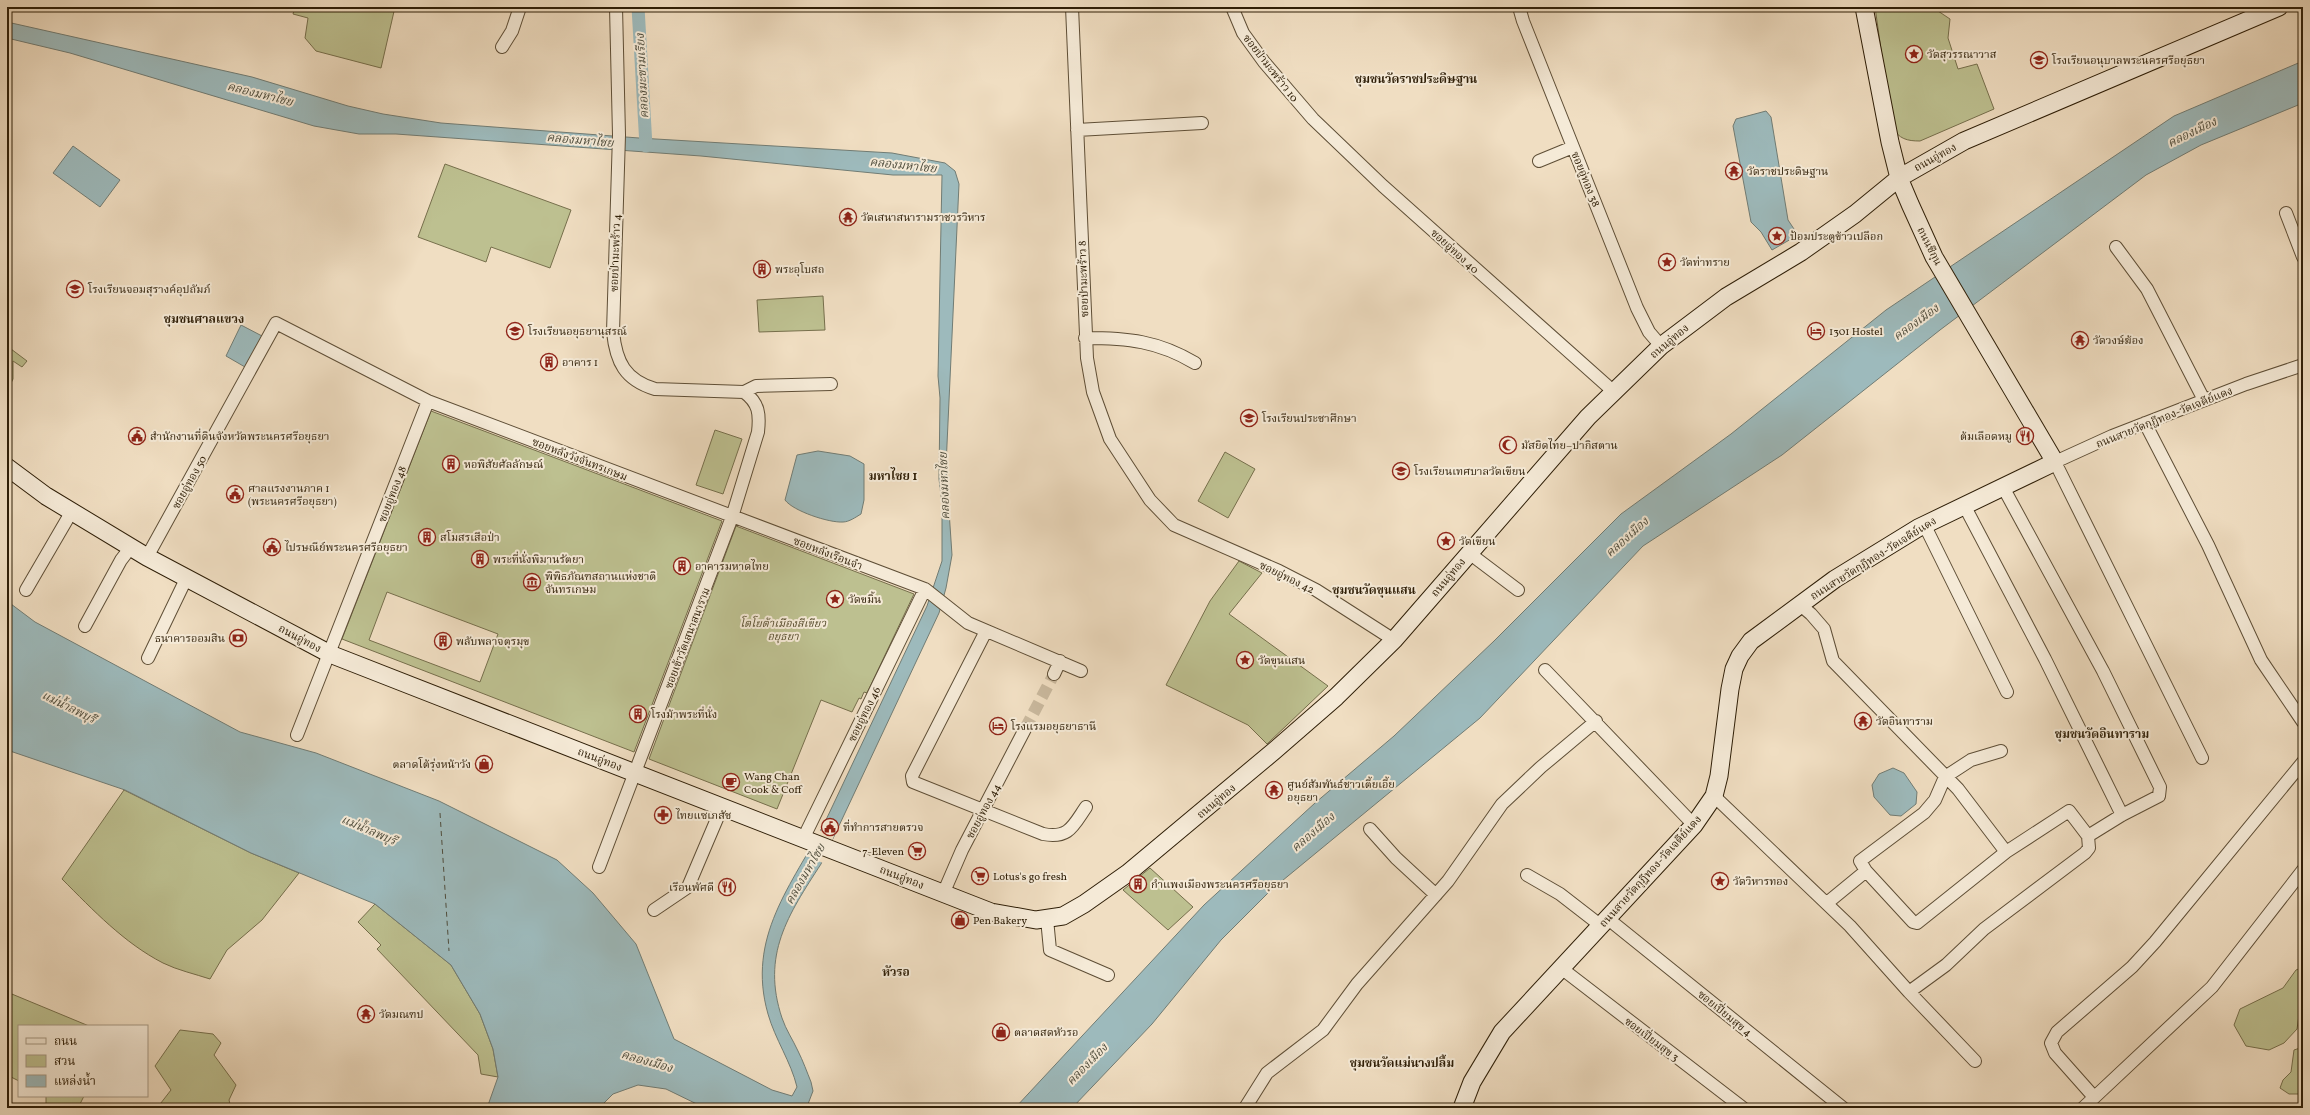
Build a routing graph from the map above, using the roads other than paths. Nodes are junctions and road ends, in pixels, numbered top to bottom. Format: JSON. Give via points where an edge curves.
{"nodes":[{"id":1,"x":520,"y":7,"type":"edge"},
{"id":2,"x":616,"y":7,"type":"edge"},
{"id":3,"x":1072,"y":7,"type":"edge"},
{"id":4,"x":1232,"y":7,"type":"edge"},
{"id":5,"x":1519,"y":7,"type":"edge"},
{"id":6,"x":1864,"y":7,"type":"edge"},
{"id":7,"x":2279,"y":7,"type":"edge"},
{"id":8,"x":502,"y":47,"type":"dead end"},
{"id":9,"x":1301,"y":107,"type":"joint"},
{"id":10,"x":1202,"y":123,"type":"dead end"},
{"id":11,"x":1077,"y":130,"type":"junction"},
{"id":12,"x":1573,"y":147,"type":"junction"},
{"id":13,"x":1539,"y":161,"type":"dead end"},
{"id":14,"x":1899,"y":178,"type":"junction"},
{"id":15,"x":2286,"y":213,"type":"dead end"},
{"id":16,"x":2116,"y":247,"type":"dead end"},
{"id":17,"x":2303,"y":257,"type":"edge"},
{"id":18,"x":276,"y":322,"type":"joint"},
{"id":19,"x":1085,"y":338,"type":"junction"},
{"id":20,"x":1661,"y":346,"type":"junction"},
{"id":21,"x":1195,"y":363,"type":"dead end"},
{"id":22,"x":2303,"y":365,"type":"edge"},
{"id":23,"x":831,"y":384,"type":"dead end"},
{"id":24,"x":1612,"y":391,"type":"junction"},
{"id":25,"x":744,"y":392,"type":"junction"},
{"id":26,"x":2204,"y":400,"type":"junction"},
{"id":27,"x":428,"y":401,"type":"junction"},
{"id":28,"x":2145,"y":423,"type":"junction"},
{"id":29,"x":2055,"y":462,"type":"junction"},
{"id":30,"x":7,"y":467,"type":"edge"},
{"id":31,"x":2003,"y":487,"type":"junction"},
{"id":32,"x":1964,"y":505,"type":"junction"},
{"id":33,"x":72,"y":511,"type":"junction"},
{"id":34,"x":732,"y":517,"type":"junction"},
{"id":35,"x":1924,"y":524,"type":"junction"},
{"id":36,"x":1174,"y":525,"type":"joint"},
{"id":37,"x":131,"y":547,"type":"junction"},
{"id":38,"x":1469,"y":553,"type":"junction"},
{"id":39,"x":147,"y":557,"type":"junction"},
{"id":40,"x":186,"y":580,"type":"junction"},
{"id":41,"x":26,"y":590,"type":"dead end"},
{"id":42,"x":1518,"y":590,"type":"dead end"},
{"id":43,"x":927,"y":592,"type":"junction"},
{"id":44,"x":1799,"y":604,"type":"junction"},
{"id":45,"x":85,"y":626,"type":"dead end"},
{"id":46,"x":986,"y":631,"type":"junction"},
{"id":47,"x":1394,"y":640,"type":"junction"},
{"id":48,"x":330,"y":654,"type":"junction"},
{"id":49,"x":148,"y":658,"type":"dead end"},
{"id":50,"x":1060,"y":661,"type":"junction"},
{"id":51,"x":1081,"y":670,"type":"dead end"},
{"id":52,"x":1546,"y":670,"type":"dead end"},
{"id":53,"x":1054,"y":674,"type":"tunnel mouth"},
{"id":54,"x":2007,"y":692,"type":"dead end"},
{"id":55,"x":1596,"y":721,"type":"junction"},
{"id":56,"x":2303,"y":722,"type":"edge"},
{"id":57,"x":1025,"y":729,"type":"tunnel mouth"},
{"id":58,"x":297,"y":735,"type":"dead end"},
{"id":59,"x":2001,"y":751,"type":"dead end"},
{"id":60,"x":2202,"y":758,"type":"dead end"},
{"id":61,"x":2303,"y":762,"type":"edge"},
{"id":62,"x":636,"y":773,"type":"junction"},
{"id":63,"x":1945,"y":777,"type":"junction"},
{"id":64,"x":1714,"y":796,"type":"junction"},
{"id":65,"x":722,"y":807,"type":"junction"},
{"id":66,"x":1086,"y":807,"type":"dead end"},
{"id":67,"x":983,"y":811,"type":"junction"},
{"id":68,"x":2122,"y":815,"type":"junction"},
{"id":69,"x":1694,"y":825,"type":"junction"},
{"id":70,"x":1370,"y":829,"type":"dead end"},
{"id":71,"x":2088,"y":836,"type":"junction"},
{"id":72,"x":807,"y":841,"type":"junction"},
{"id":73,"x":2006,"y":852,"type":"junction"},
{"id":74,"x":599,"y":867,"type":"dead end"},
{"id":75,"x":2303,"y":870,"type":"edge"},
{"id":76,"x":1866,"y":871,"type":"junction"},
{"id":77,"x":1527,"y":875,"type":"dead end"},
{"id":78,"x":944,"y":894,"type":"junction"},
{"id":79,"x":1436,"y":895,"type":"junction"},
{"id":80,"x":1827,"y":903,"type":"junction"},
{"id":81,"x":654,"y":910,"type":"dead end"},
{"id":82,"x":1047,"y":919,"type":"junction"},
{"id":83,"x":1604,"y":922,"type":"junction"},
{"id":84,"x":1561,"y":968,"type":"junction"},
{"id":85,"x":1108,"y":976,"type":"dead end"},
{"id":86,"x":1909,"y":992,"type":"junction"},
{"id":87,"x":1975,"y":1061,"type":"dead end"},
{"id":88,"x":2094,"y":1097,"type":"junction"},
{"id":89,"x":1245,"y":1108,"type":"edge"},
{"id":90,"x":1462,"y":1108,"type":"edge"},
{"id":91,"x":1744,"y":1108,"type":"edge"},
{"id":92,"x":1843,"y":1108,"type":"edge"},
{"id":93,"x":2083,"y":1108,"type":"edge"}],
"edges":[{"from":1,"to":8,"type":"street","via":[[512,31]]},
{"from":2,"to":25,"type":"street","name":"ซอยป่ามะพร้าว 4","via":[[619,135],[613,332],[616,354],[629,376],[641,385],[655,389]]},
{"from":3,"to":11,"type":"street","name":"ซอยป่ามะพร้าว 8"},
{"from":4,"to":9,"type":"street","name":"ซอยป่ามะพร้าว 10","via":[[1243,33]]},
{"from":5,"to":12,"type":"street","name":"ซอยอู่ทอง 38"},
{"from":6,"to":14,"type":"main road","name":"ถนนชีกุน"},
{"from":7,"to":14,"type":"main road","name":"ถนนอู่ทอง","via":[[1964,141]]},
{"from":9,"to":24,"type":"street","name":"ซอยอู่ทอง 40","via":[[1383,186]]},
{"from":10,"to":11,"type":"street"},
{"from":11,"to":19,"type":"street","name":"ซอยป่ามะพร้าว 8"},
{"from":12,"to":13,"type":"street"},
{"from":12,"to":20,"type":"street","name":"ซอยอู่ทอง 38","via":[[1637,308],[1649,332]]},
{"from":14,"to":20,"type":"main road","name":"ถนนอู่ทอง","via":[[1855,214],[1801,252],[1726,297]]},
{"from":14,"to":29,"type":"main road","name":"ถนนชีกุน","via":[[1934,257]]},
{"from":15,"to":17,"type":"street"},
{"from":16,"to":26,"type":"street","via":[[2147,289]]},
{"from":18,"to":27,"type":"street","name":"ซอยหลังวังจันทรเกษม"},
{"from":18,"to":39,"type":"street","name":"ซอยอู่ทอง 50"},
{"from":19,"to":21,"type":"street","via":[[1118,338],[1163,346]]},
{"from":19,"to":36,"type":"street","name":"ซอยป่ามะพร้าว 8","via":[[1093,392],[1110,439],[1150,500]]},
{"from":20,"to":24,"type":"main road","name":"ถนนอู่ทอง"},
{"from":22,"to":26,"type":"street","name":"ถนนสายวัดกุฎีทอง-วัดเจดีย์แดง"},
{"from":23,"to":25,"type":"street","via":[[756,386]]},
{"from":24,"to":38,"type":"main road","name":"ถนนอู่ทอง"},
{"from":25,"to":34,"type":"street","name":"ซอยเข้าวัดเสนาสนาราม","via":[[753,398],[758,409],[758,432]]},
{"from":26,"to":28,"type":"street","name":"ถนนสายวัดกุฎีทอง-วัดเจดีย์แดง"},
{"from":27,"to":34,"type":"street","name":"ซอยหลังวังจันทรเกษม"},
{"from":27,"to":48,"type":"street","name":"ซอยอู่ทอง 48"},
{"from":28,"to":29,"type":"street","name":"ถนนสายวัดกุฎีทอง-วัดเจดีย์แดง"},
{"from":28,"to":56,"type":"street","via":[[2208,545],[2261,660]]},
{"from":29,"to":31,"type":"main road","name":"ถนนสายวัดกุฎีทอง-วัดเจดีย์แดง"},
{"from":29,"to":60,"type":"street"},
{"from":30,"to":33,"type":"main road","name":"ถนนอู่ทอง"},
{"from":31,"to":32,"type":"main road","name":"ถนนสายวัดกุฎีทอง-วัดเจดีย์แดง"},
{"from":31,"to":68,"type":"street","via":[[2103,671],[2160,787],[2159,796]]},
{"from":32,"to":35,"type":"main road","name":"ถนนสายวัดกุฎีทอง-วัดเจดีย์แดง"},
{"from":32,"to":68,"type":"street","via":[[2045,659]]},
{"from":33,"to":37,"type":"main road","name":"ถนนอู่ทอง"},
{"from":33,"to":41,"type":"street"},
{"from":34,"to":43,"type":"street","name":"ซอยหลังเรือนจำ"},
{"from":34,"to":62,"type":"street","name":"ซอยเข้าวัดเสนาสนาราม"},
{"from":35,"to":44,"type":"main road","name":"ถนนสายวัดกุฎีทอง-วัดเจดีย์แดง"},
{"from":35,"to":54,"type":"street"},
{"from":36,"to":47,"type":"street","name":"ซอยอู่ทอง 42","via":[[1316,590]]},
{"from":37,"to":39,"type":"main road","name":"ถนนอู่ทอง"},
{"from":37,"to":45,"type":"street","via":[[121,560]]},
{"from":38,"to":42,"type":"street"},
{"from":38,"to":47,"type":"main road","name":"ถนนอู่ทอง"},
{"from":39,"to":40,"type":"main road","name":"ถนนอู่ทอง"},
{"from":40,"to":48,"type":"main road","name":"ถนนอู่ทอง"},
{"from":40,"to":49,"type":"street"},
{"from":43,"to":46,"type":"street","name":"ซอยหลังเรือนจำ","via":[[968,624]]},
{"from":43,"to":72,"type":"street","name":"ซอยอู่ทอง 46"},
{"from":44,"to":63,"type":"street","via":[[1824,629],[1833,661]]},
{"from":44,"to":64,"type":"main road","name":"ถนนสายวัดกุฎีทอง-วัดเจดีย์แดง","via":[[1751,641],[1740,656],[1730,689]]},
{"from":46,"to":50,"type":"street","name":"ซอยหลังเรือนจำ"},
{"from":46,"to":67,"type":"street","via":[[912,779],[913,782]]},
{"from":47,"to":82,"type":"main road","name":"ถนนอู่ทอง","via":[[1336,697],[1172,838],[1084,904],[1063,916]]},
{"from":48,"to":58,"type":"street","name":"ซอยอู่ทอง 48"},
{"from":48,"to":62,"type":"main road","name":"ถนนอู่ทอง"},
{"from":50,"to":51,"type":"street","name":"ซอยหลังเรือนจำ"},
{"from":50,"to":53,"type":"street"},
{"from":52,"to":55,"type":"street"},
{"from":55,"to":69,"type":"street"},
{"from":55,"to":79,"type":"street","via":[[1502,804]]},
{"from":57,"to":67,"type":"street","name":"ซอยอู่ทอง 44"},
{"from":59,"to":63,"type":"street","via":[[1972,760]]},
{"from":61,"to":88,"type":"street","via":[[2155,942],[2132,967],[2057,1032],[2051,1043],[2055,1053]]},
{"from":62,"to":65,"type":"main road","name":"ถนนอู่ทอง"},
{"from":62,"to":74,"type":"street","name":"ซอยเข้าวัดเสนาสนาราม"},
{"from":63,"to":73,"type":"street","via":[[1978,814]]},
{"from":63,"to":76,"type":"street","via":[[1935,800],[1924,812],[1860,861]]},
{"from":64,"to":69,"type":"main road","name":"ถนนสายวัดกุฎีทอง-วัดเจดีย์แดง"},
{"from":64,"to":80,"type":"street"},
{"from":65,"to":72,"type":"main road","name":"ถนนอู่ทอง"},
{"from":65,"to":81,"type":"street","via":[[688,887]]},
{"from":66,"to":67,"type":"street","via":[[1069,831],[1057,837]]},
{"from":67,"to":78,"type":"street","name":"ซอยอู่ทอง 44","via":[[962,850]]},
{"from":68,"to":71,"type":"street"},
{"from":69,"to":83,"type":"main road","name":"ถนนสายวัดกุฎีทอง-วัดเจดีย์แดง"},
{"from":70,"to":79,"type":"street","via":[[1396,858]]},
{"from":71,"to":73,"type":"street","via":[[2069,810]]},
{"from":71,"to":86,"type":"street","via":[[2089,848],[2085,853],[1984,929],[1946,965]]},
{"from":72,"to":78,"type":"main road","name":"ถนนอู่ทอง"},
{"from":73,"to":76,"type":"street","via":[[1917,923],[1913,922]]},
{"from":75,"to":88,"type":"street","via":[[2212,987]]},
{"from":76,"to":80,"type":"street"},
{"from":77,"to":83,"type":"street","name":"ซอยเปี่ยมสุข 4"},
{"from":78,"to":82,"type":"main road","name":"ถนนอู่ทอง","via":[[991,912],[1021,919]]},
{"from":79,"to":89,"type":"street","via":[[1357,984],[1323,1030],[1267,1073]]},
{"from":80,"to":86,"type":"street"},
{"from":82,"to":85,"type":"street","via":[[1050,950]]},
{"from":83,"to":84,"type":"main road","name":"ถนนสายวัดกุฎีทอง-วัดเจดีย์แดง"},
{"from":83,"to":92,"type":"street","name":"ซอยเปี่ยมสุข 4"},
{"from":84,"to":90,"type":"main road","name":"ถนนสายวัดกุฎีทอง-วัดเจดีย์แดง","via":[[1502,1032],[1472,1082]]},
{"from":84,"to":91,"type":"street","name":"ซอยเปี่ยมสุข 3"},
{"from":86,"to":87,"type":"street"},
{"from":88,"to":93,"type":"street"}]}
